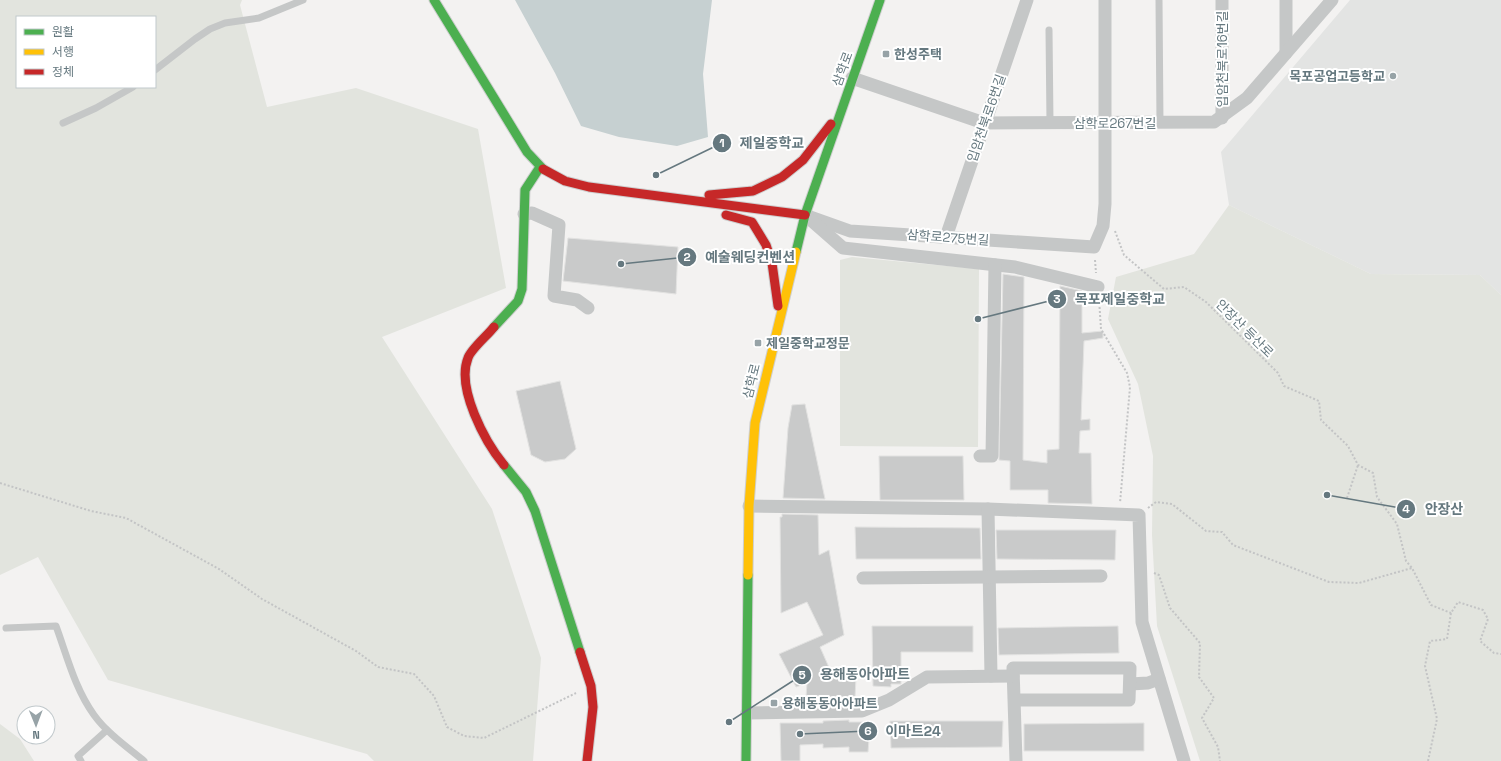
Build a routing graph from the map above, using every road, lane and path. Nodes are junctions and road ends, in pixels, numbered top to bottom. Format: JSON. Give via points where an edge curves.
{"nodes":[{"id":1,"x":303,"y":0,"type":"edge"},
{"id":2,"x":434,"y":0,"type":"edge"},
{"id":3,"x":880,"y":0,"type":"edge"},
{"id":4,"x":1027,"y":0,"type":"edge"},
{"id":5,"x":1105,"y":0,"type":"edge"},
{"id":6,"x":1159,"y":0,"type":"edge"},
{"id":7,"x":1222,"y":0,"type":"edge"},
{"id":8,"x":1286,"y":0,"type":"edge"},
{"id":9,"x":1332,"y":0,"type":"edge"},
{"id":10,"x":1049,"y":30,"type":"dead end"},
{"id":11,"x":1286,"y":53,"type":"junction"},
{"id":12,"x":156,"y":69,"type":"edge"},
{"id":13,"x":852,"y":78,"type":"junction"},
{"id":14,"x":131,"y":88,"type":"edge"},
{"id":15,"x":840,"y":112,"type":"junction"},
{"id":16,"x":1222,"y":118,"type":"junction"},
{"id":17,"x":63,"y":123,"type":"dead end"},
{"id":18,"x":984,"y":123,"type":"junction"},
{"id":19,"x":1050,"y":123,"type":"junction"},
{"id":20,"x":1105,"y":123,"type":"junction"},
{"id":21,"x":1160,"y":123,"type":"junction"},
{"id":22,"x":540,"y":167,"type":"junction"},
{"id":23,"x":673,"y":198,"type":"junction"},
{"id":24,"x":524,"y":214,"type":"junction"},
{"id":25,"x":805,"y":215,"type":"junction"},
{"id":26,"x":1103,"y":226,"type":"junction"},
{"id":27,"x":946,"y":237,"type":"junction"},
{"id":28,"x":1094,"y":247,"type":"junction"},
{"id":29,"x":995,"y":265,"type":"junction"},
{"id":30,"x":1098,"y":287,"type":"junction"},
{"id":31,"x":588,"y":308,"type":"dead end"},
{"id":32,"x":778,"y":326,"type":"junction"},
{"id":33,"x":980,"y":456,"type":"dead end"},
{"id":34,"x":1358,"y":465,"type":"junction"},
{"id":35,"x":0,"y":483,"type":"edge"},
{"id":36,"x":1347,"y":498,"type":"dead end"},
{"id":37,"x":748,"y":506,"type":"junction"},
{"id":38,"x":988,"y":509,"type":"junction"},
{"id":39,"x":1119,"y":514,"type":"junction"},
{"id":40,"x":1139,"y":515,"type":"junction"},
{"id":41,"x":1412,"y":568,"type":"junction"},
{"id":42,"x":1140,"y":571,"type":"junction"},
{"id":43,"x":1101,"y":576,"type":"dead end"},
{"id":44,"x":989,"y":577,"type":"junction"},
{"id":45,"x":862,"y":578,"type":"dead end"},
{"id":46,"x":1451,"y":613,"type":"junction"},
{"id":47,"x":6,"y":628,"type":"dead end"},
{"id":48,"x":1501,"y":654,"type":"edge"},
{"id":49,"x":991,"y":676,"type":"junction"},
{"id":50,"x":1013,"y":676,"type":"junction"},
{"id":51,"x":1159,"y":679,"type":"junction"},
{"id":52,"x":1130,"y":684,"type":"junction"},
{"id":53,"x":591,"y":686,"type":"junction"},
{"id":54,"x":1014,"y":700,"type":"junction"},
{"id":55,"x":747,"y":713,"type":"junction"},
{"id":56,"x":107,"y":730,"type":"junction"},
{"id":57,"x":81,"y":761,"type":"edge"},
{"id":58,"x":144,"y":761,"type":"edge"},
{"id":59,"x":588,"y":761,"type":"edge"},
{"id":60,"x":746,"y":761,"type":"edge"},
{"id":61,"x":1016,"y":761,"type":"edge"},
{"id":62,"x":1184,"y":761,"type":"edge"},
{"id":63,"x":1220,"y":761,"type":"edge"},
{"id":64,"x":1428,"y":761,"type":"edge"}],
"edges":[{"from":1,"to":12,"type":"lane","via":[[259,18],[210,29],[189,42]]},
{"from":2,"to":22,"type":"street","via":[[487,90],[527,152]]},
{"from":3,"to":13,"type":"street","name":"삼학로"},
{"from":4,"to":18,"type":"street","name":"입암천북로6번길"},
{"from":5,"to":20,"type":"street"},
{"from":6,"to":21,"type":"lane"},
{"from":7,"to":16,"type":"street","name":"입암천북로16번길"},
{"from":8,"to":11,"type":"street"},
{"from":9,"to":11,"type":"street","name":"삼학로267번길"},
{"from":10,"to":19,"type":"lane"},
{"from":11,"to":16,"type":"street","name":"삼학로267번길","via":[[1247,98]]},
{"from":13,"to":15,"type":"street","name":"삼학로"},
{"from":13,"to":18,"type":"street","name":"삼학로267번길"},
{"from":14,"to":17,"type":"lane"},
{"from":15,"to":23,"type":"street","via":[[802,160],[782,177],[753,191]]},
{"from":15,"to":25,"type":"street","name":"삼학로"},
{"from":16,"to":21,"type":"street","name":"삼학로267번길","via":[[1214,122]]},
{"from":18,"to":19,"type":"street","name":"삼학로267번길"},
{"from":18,"to":27,"type":"street","name":"입암천북로6번길"},
{"from":19,"to":20,"type":"street","name":"삼학로267번길"},
{"from":20,"to":21,"type":"street","name":"삼학로267번길"},
{"from":20,"to":26,"type":"street"},
{"from":22,"to":23,"type":"street","via":[[565,181],[589,187]]},
{"from":22,"to":24,"type":"street","via":[[525,190]]},
{"from":23,"to":25,"type":"street"},
{"from":23,"to":32,"type":"street","via":[[752,222],[766,244],[772,263],[777,292]]},
{"from":24,"to":31,"type":"street","via":[[532,213],[558,225],[554,296],[577,300]]},
{"from":24,"to":53,"type":"street","via":[[522,289],[518,301],[468,357],[466,387],[474,413],[494,453],[526,492],[535,510]]},
{"from":25,"to":27,"type":"street","name":"삼학로275번길","via":[[850,230]]},
{"from":25,"to":29,"type":"street","via":[[843,248]]},
{"from":25,"to":32,"type":"street","name":"삼학로"},
{"from":26,"to":28,"type":"street"},
{"from":26,"to":34,"type":"path","name":"안장산 등산로","via":[[1114,229],[1124,255],[1139,270],[1164,289],[1184,287],[1206,302],[1278,373],[1284,386],[1319,401],[1321,420],[1348,446]]},
{"from":27,"to":28,"type":"street","name":"삼학로275번길"},
{"from":28,"to":30,"type":"path"},
{"from":29,"to":30,"type":"street","via":[[1015,267]]},
{"from":29,"to":33,"type":"street","via":[[992,456]]},
{"from":30,"to":39,"type":"path","via":[[1101,329],[1127,373],[1130,386]]},
{"from":32,"to":37,"type":"street","name":"삼학로","via":[[755,423]]},
{"from":34,"to":36,"type":"path"},
{"from":34,"to":41,"type":"path","name":"안장산 등산로","via":[[1373,474],[1377,497],[1397,524],[1406,561]]},
{"from":35,"to":53,"type":"path","via":[[91,511],[126,518],[218,569],[268,603],[356,650],[378,667],[414,674],[434,696],[447,727],[464,736],[484,738]]},
{"from":37,"to":38,"type":"street"},
{"from":37,"to":55,"type":"street","name":"삼학로"},
{"from":38,"to":39,"type":"street"},
{"from":38,"to":44,"type":"street"},
{"from":39,"to":40,"type":"street"},
{"from":40,"to":41,"type":"path","via":[[1156,502],[1172,504],[1206,531],[1222,532],[1233,545],[1329,582],[1359,584]]},
{"from":40,"to":42,"type":"street"},
{"from":41,"to":46,"type":"path","name":"안장산 등산로","via":[[1431,606]]},
{"from":42,"to":51,"type":"street","via":[[1142,622]]},
{"from":42,"to":63,"type":"path","via":[[1152,572],[1159,576],[1170,608],[1200,643],[1199,677],[1214,698],[1202,718],[1218,748]]},
{"from":43,"to":44,"type":"street"},
{"from":44,"to":45,"type":"street"},
{"from":44,"to":49,"type":"street"},
{"from":46,"to":48,"type":"path","via":[[1458,602],[1483,610],[1488,619],[1480,641],[1494,654]]},
{"from":46,"to":64,"type":"path","via":[[1447,639],[1430,642],[1425,666],[1437,719]]},
{"from":47,"to":56,"type":"lane","via":[[56,626],[82,694],[94,715]]},
{"from":49,"to":50,"type":"street"},
{"from":49,"to":55,"type":"street","via":[[927,677],[889,700],[862,711]]},
{"from":50,"to":52,"type":"street","via":[[1012,668],[1130,668]]},
{"from":50,"to":54,"type":"street"},
{"from":51,"to":52,"type":"street","via":[[1148,683]]},
{"from":51,"to":62,"type":"street"},
{"from":52,"to":54,"type":"street","via":[[1129,700]]},
{"from":53,"to":59,"type":"street","via":[[593,707]]},
{"from":54,"to":61,"type":"street"},
{"from":55,"to":60,"type":"street","name":"삼학로"},
{"from":56,"to":57,"type":"lane","via":[[78,756]]},
{"from":56,"to":58,"type":"lane"}]}
